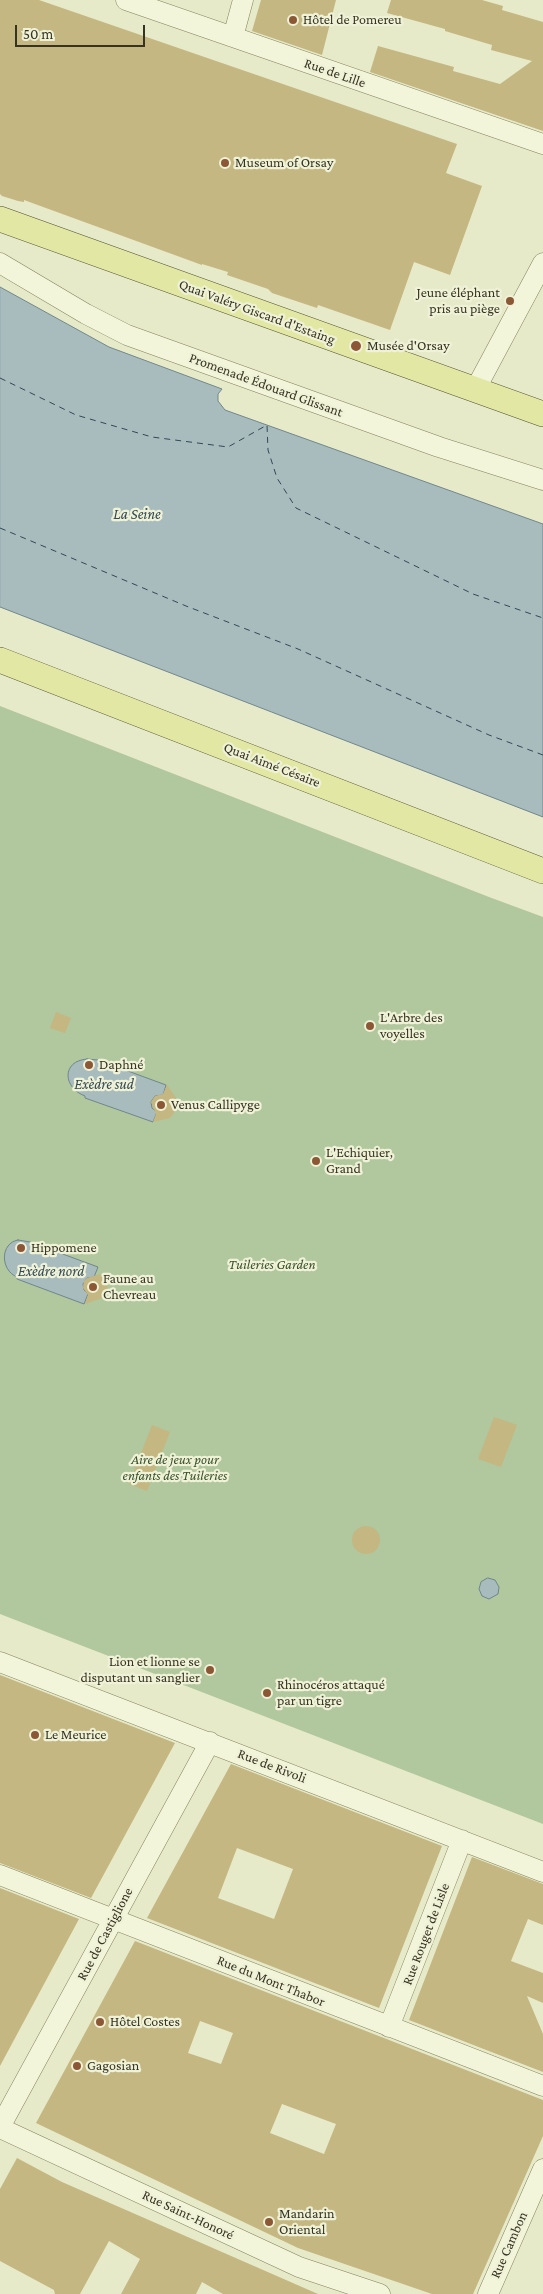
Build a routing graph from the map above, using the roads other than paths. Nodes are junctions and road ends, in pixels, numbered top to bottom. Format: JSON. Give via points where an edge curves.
{"nodes":[{"id":1,"x":126,"y":0,"type":"edge"},
{"id":2,"x":243,"y":0,"type":"edge"},
{"id":3,"x":233,"y":37,"type":"junction"},
{"id":4,"x":543,"y":144,"type":"edge"},
{"id":5,"x":0,"y":219,"type":"edge"},
{"id":6,"x":0,"y":263,"type":"edge"},
{"id":7,"x":543,"y":263,"type":"edge"},
{"id":8,"x":475,"y":390,"type":"junction"},
{"id":9,"x":543,"y":414,"type":"edge"},
{"id":10,"x":543,"y":480,"type":"edge"},
{"id":11,"x":0,"y":660,"type":"edge"},
{"id":12,"x":543,"y":871,"type":"edge"},
{"id":13,"x":0,"y":1662,"type":"edge"},
{"id":14,"x":210,"y":1742,"type":"junction"},
{"id":15,"x":462,"y":1840,"type":"junction"},
{"id":16,"x":543,"y":1872,"type":"edge"},
{"id":17,"x":0,"y":1875,"type":"edge"},
{"id":18,"x":114,"y":1919,"type":"junction"},
{"id":19,"x":389,"y":2027,"type":"junction"},
{"id":20,"x":543,"y":2086,"type":"edge"},
{"id":21,"x":0,"y":2127,"type":"edge"},
{"id":22,"x":543,"y":2169,"type":"edge"},
{"id":23,"x":380,"y":2294,"type":"edge"},
{"id":24,"x":488,"y":2294,"type":"edge"}],
"edges":[{"from":1,"to":3,"type":"street","name":"Rue de Lille"},
{"from":2,"to":3,"type":"street"},
{"from":3,"to":4,"type":"street","name":"Rue de Lille"},
{"from":5,"to":8,"type":"main road","name":"Quai Valéry Giscard d'Estaing"},
{"from":6,"to":10,"type":"street","name":"Promenade Édouard Glissant","via":[[127,335],[439,447]]},
{"from":7,"to":8,"type":"street"},
{"from":8,"to":9,"type":"main road","name":"Quai Valéry Giscard d'Estaing"},
{"from":11,"to":12,"type":"main road","name":"Quai Aimé Césaire"},
{"from":13,"to":14,"type":"street","name":"Rue de Rivoli"},
{"from":14,"to":15,"type":"street","name":"Rue de Rivoli"},
{"from":14,"to":18,"type":"street","name":"Rue de Castiglione"},
{"from":15,"to":16,"type":"street","name":"Rue de Rivoli"},
{"from":15,"to":19,"type":"street","name":"Rue Rouget de Lisle"},
{"from":17,"to":18,"type":"street","name":"Rue du Mont Thabor"},
{"from":18,"to":19,"type":"street","name":"Rue du Mont Thabor"},
{"from":18,"to":21,"type":"street","name":"Rue de Castiglione"},
{"from":19,"to":20,"type":"street","name":"Rue du Mont Thabor"},
{"from":21,"to":23,"type":"street","name":"Rue Saint-Honoré","via":[[299,2267]]},
{"from":22,"to":24,"type":"street","name":"Rue Cambon"}]}
